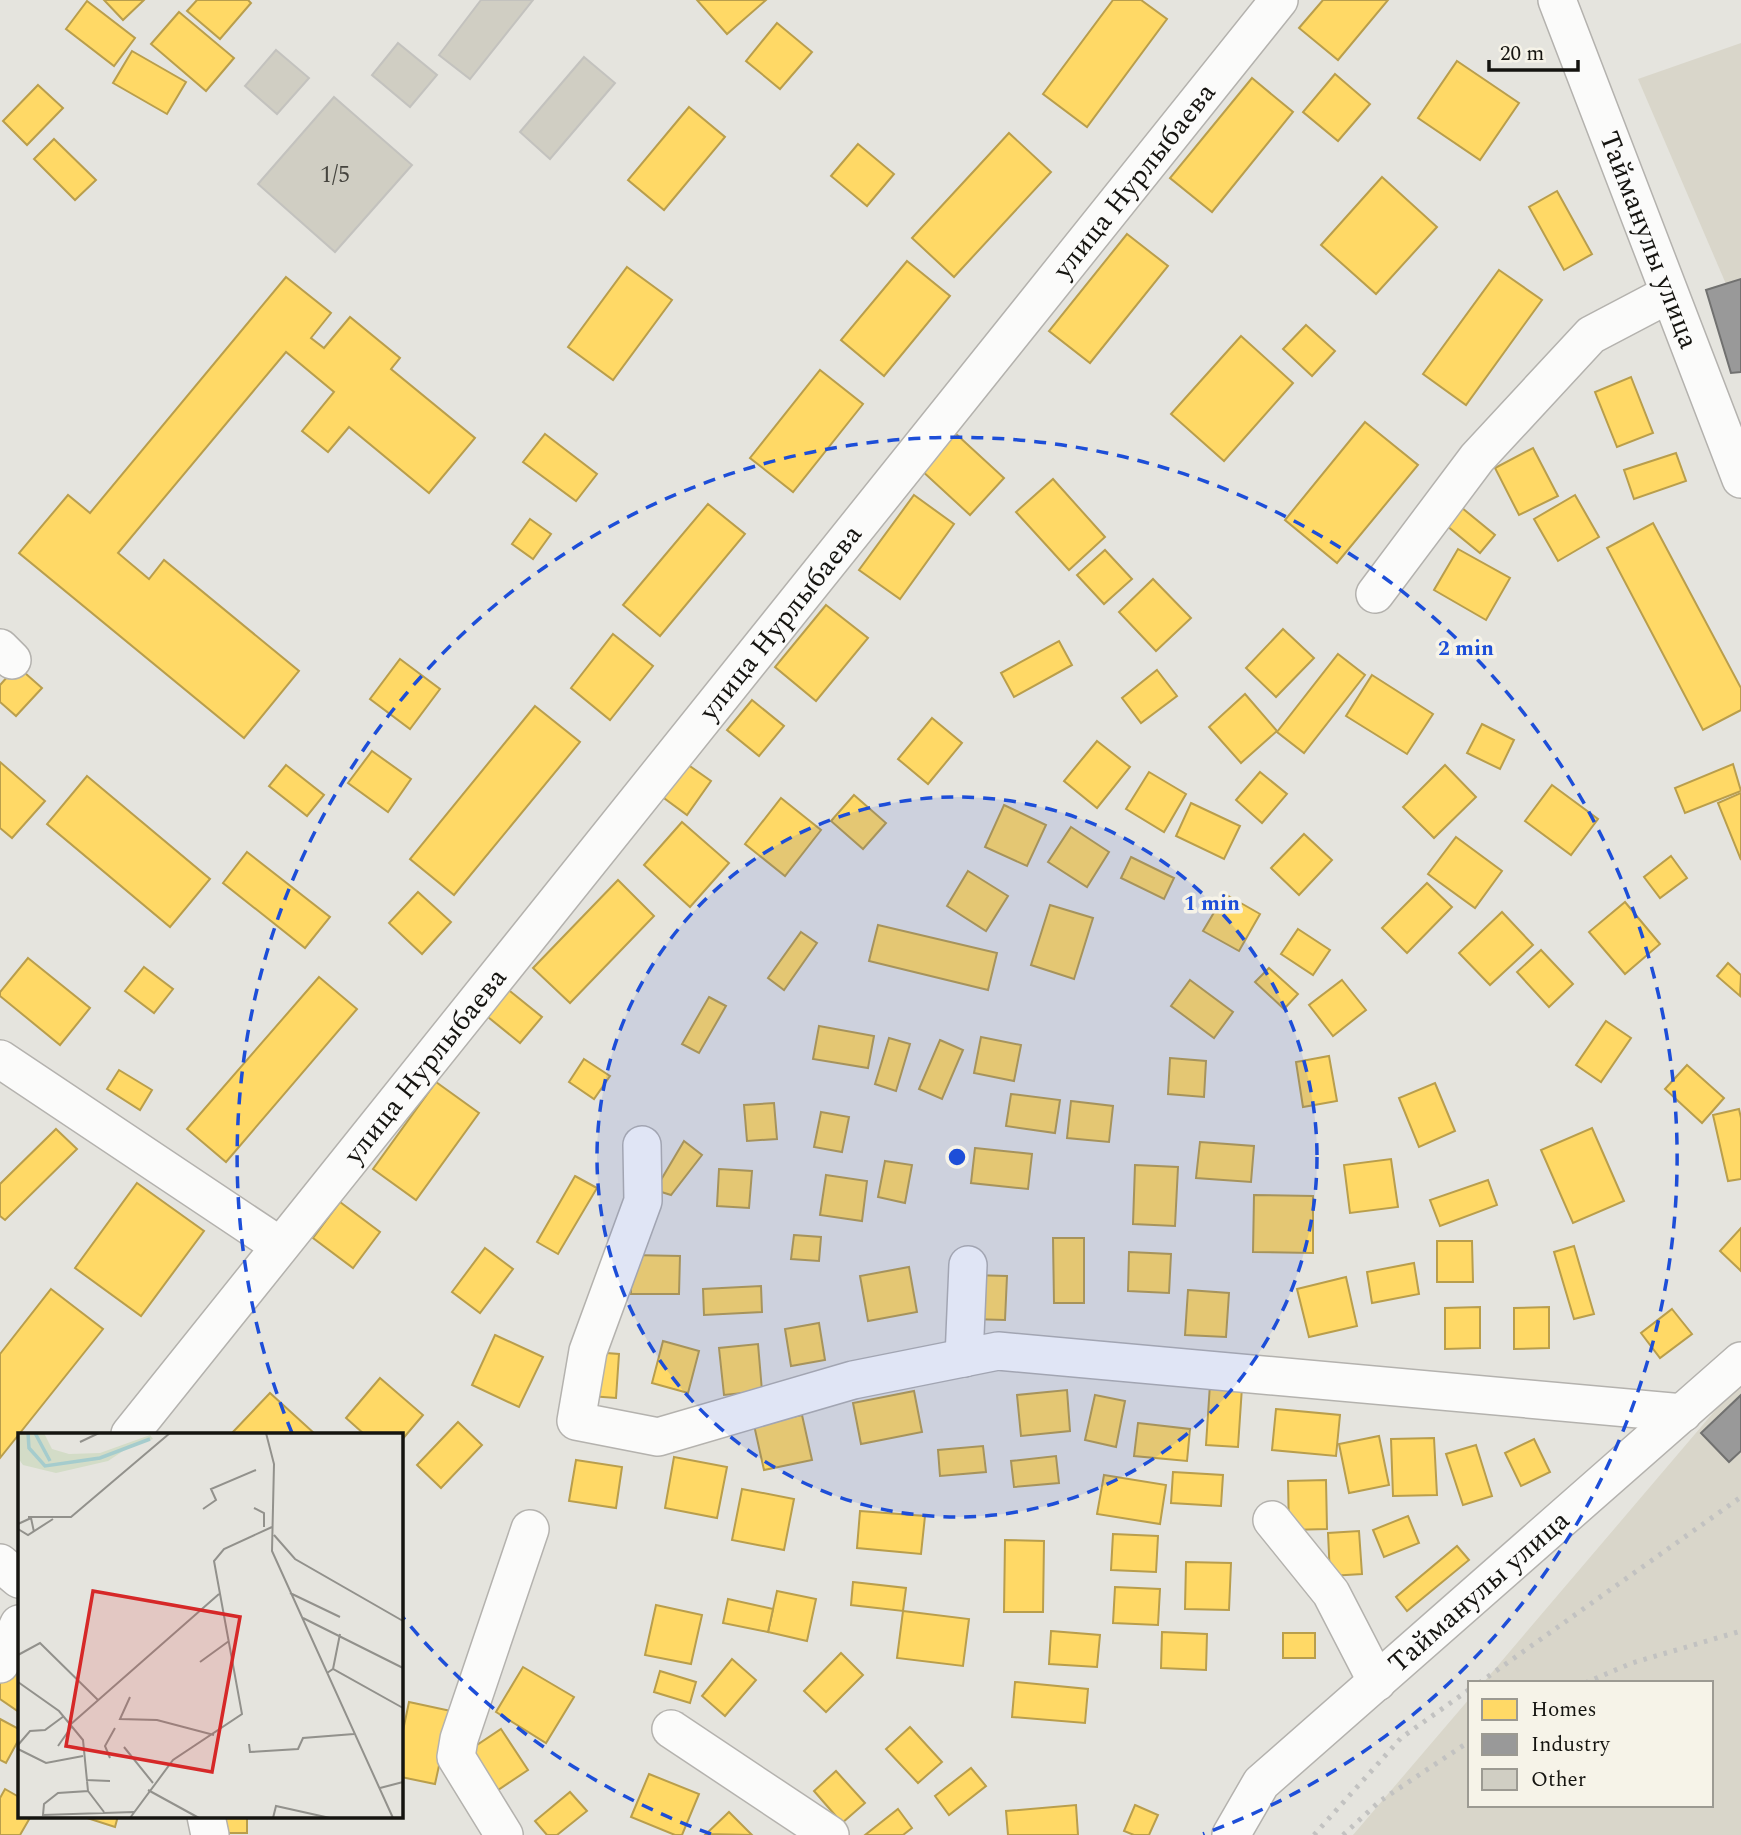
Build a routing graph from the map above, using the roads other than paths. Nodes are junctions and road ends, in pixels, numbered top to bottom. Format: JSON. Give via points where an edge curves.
{"nodes":[{"id":1,"x":1279,"y":0,"type":"edge"},
{"id":2,"x":1557,"y":0,"type":"edge"},
{"id":3,"x":1669,"y":294,"type":"junction"},
{"id":4,"x":1741,"y":479,"type":"edge"},
{"id":5,"x":1375,"y":594,"type":"dead end"},
{"id":6,"x":0,"y":1059,"type":"edge"},
{"id":7,"x":642,"y":1145,"type":"dead end"},
{"id":8,"x":281,"y":1246,"type":"junction"},
{"id":9,"x":968,"y":1265,"type":"dead end"},
{"id":10,"x":964,"y":1358,"type":"junction"},
{"id":11,"x":1741,"y":1361,"type":"edge"},
{"id":12,"x":1683,"y":1413,"type":"junction"},
{"id":13,"x":131,"y":1433,"type":"edge"},
{"id":14,"x":1272,"y":1520,"type":"dead end"},
{"id":15,"x":530,"y":1529,"type":"dead end"},
{"id":16,"x":18,"y":1626,"type":"edge"},
{"id":17,"x":0,"y":1664,"type":"edge"},
{"id":18,"x":1377,"y":1682,"type":"junction"},
{"id":19,"x":671,"y":1729,"type":"dead end"},
{"id":20,"x":504,"y":1835,"type":"edge"},
{"id":21,"x":830,"y":1835,"type":"edge"},
{"id":22,"x":1231,"y":1835,"type":"edge"}],
"edges":[{"from":1,"to":8,"type":"street","name":"улица Нурлыбаева"},
{"from":2,"to":3,"type":"street","name":"Тайманулы улица"},
{"from":3,"to":4,"type":"street","name":"Тайманулы улица"},
{"from":3,"to":5,"type":"street","via":[[1591,335],[1477,458]]},
{"from":6,"to":8,"type":"street"},
{"from":7,"to":10,"type":"street","via":[[643,1201],[588,1351],[576,1421],[658,1437],[853,1380]]},
{"from":8,"to":13,"type":"street","name":"улица Нурлыбаева"},
{"from":9,"to":10,"type":"street"},
{"from":10,"to":12,"type":"street","via":[[998,1351]]},
{"from":11,"to":12,"type":"street","name":"Тайманулы улица"},
{"from":12,"to":18,"type":"street","name":"Тайманулы улица"},
{"from":14,"to":18,"type":"street","via":[[1331,1593]]},
{"from":15,"to":20,"type":"street","via":[[456,1757]]},
{"from":16,"to":17,"type":"street"},
{"from":18,"to":22,"type":"street","name":"Тайманулы улица","via":[[1261,1783]]},
{"from":19,"to":21,"type":"street"}]}
